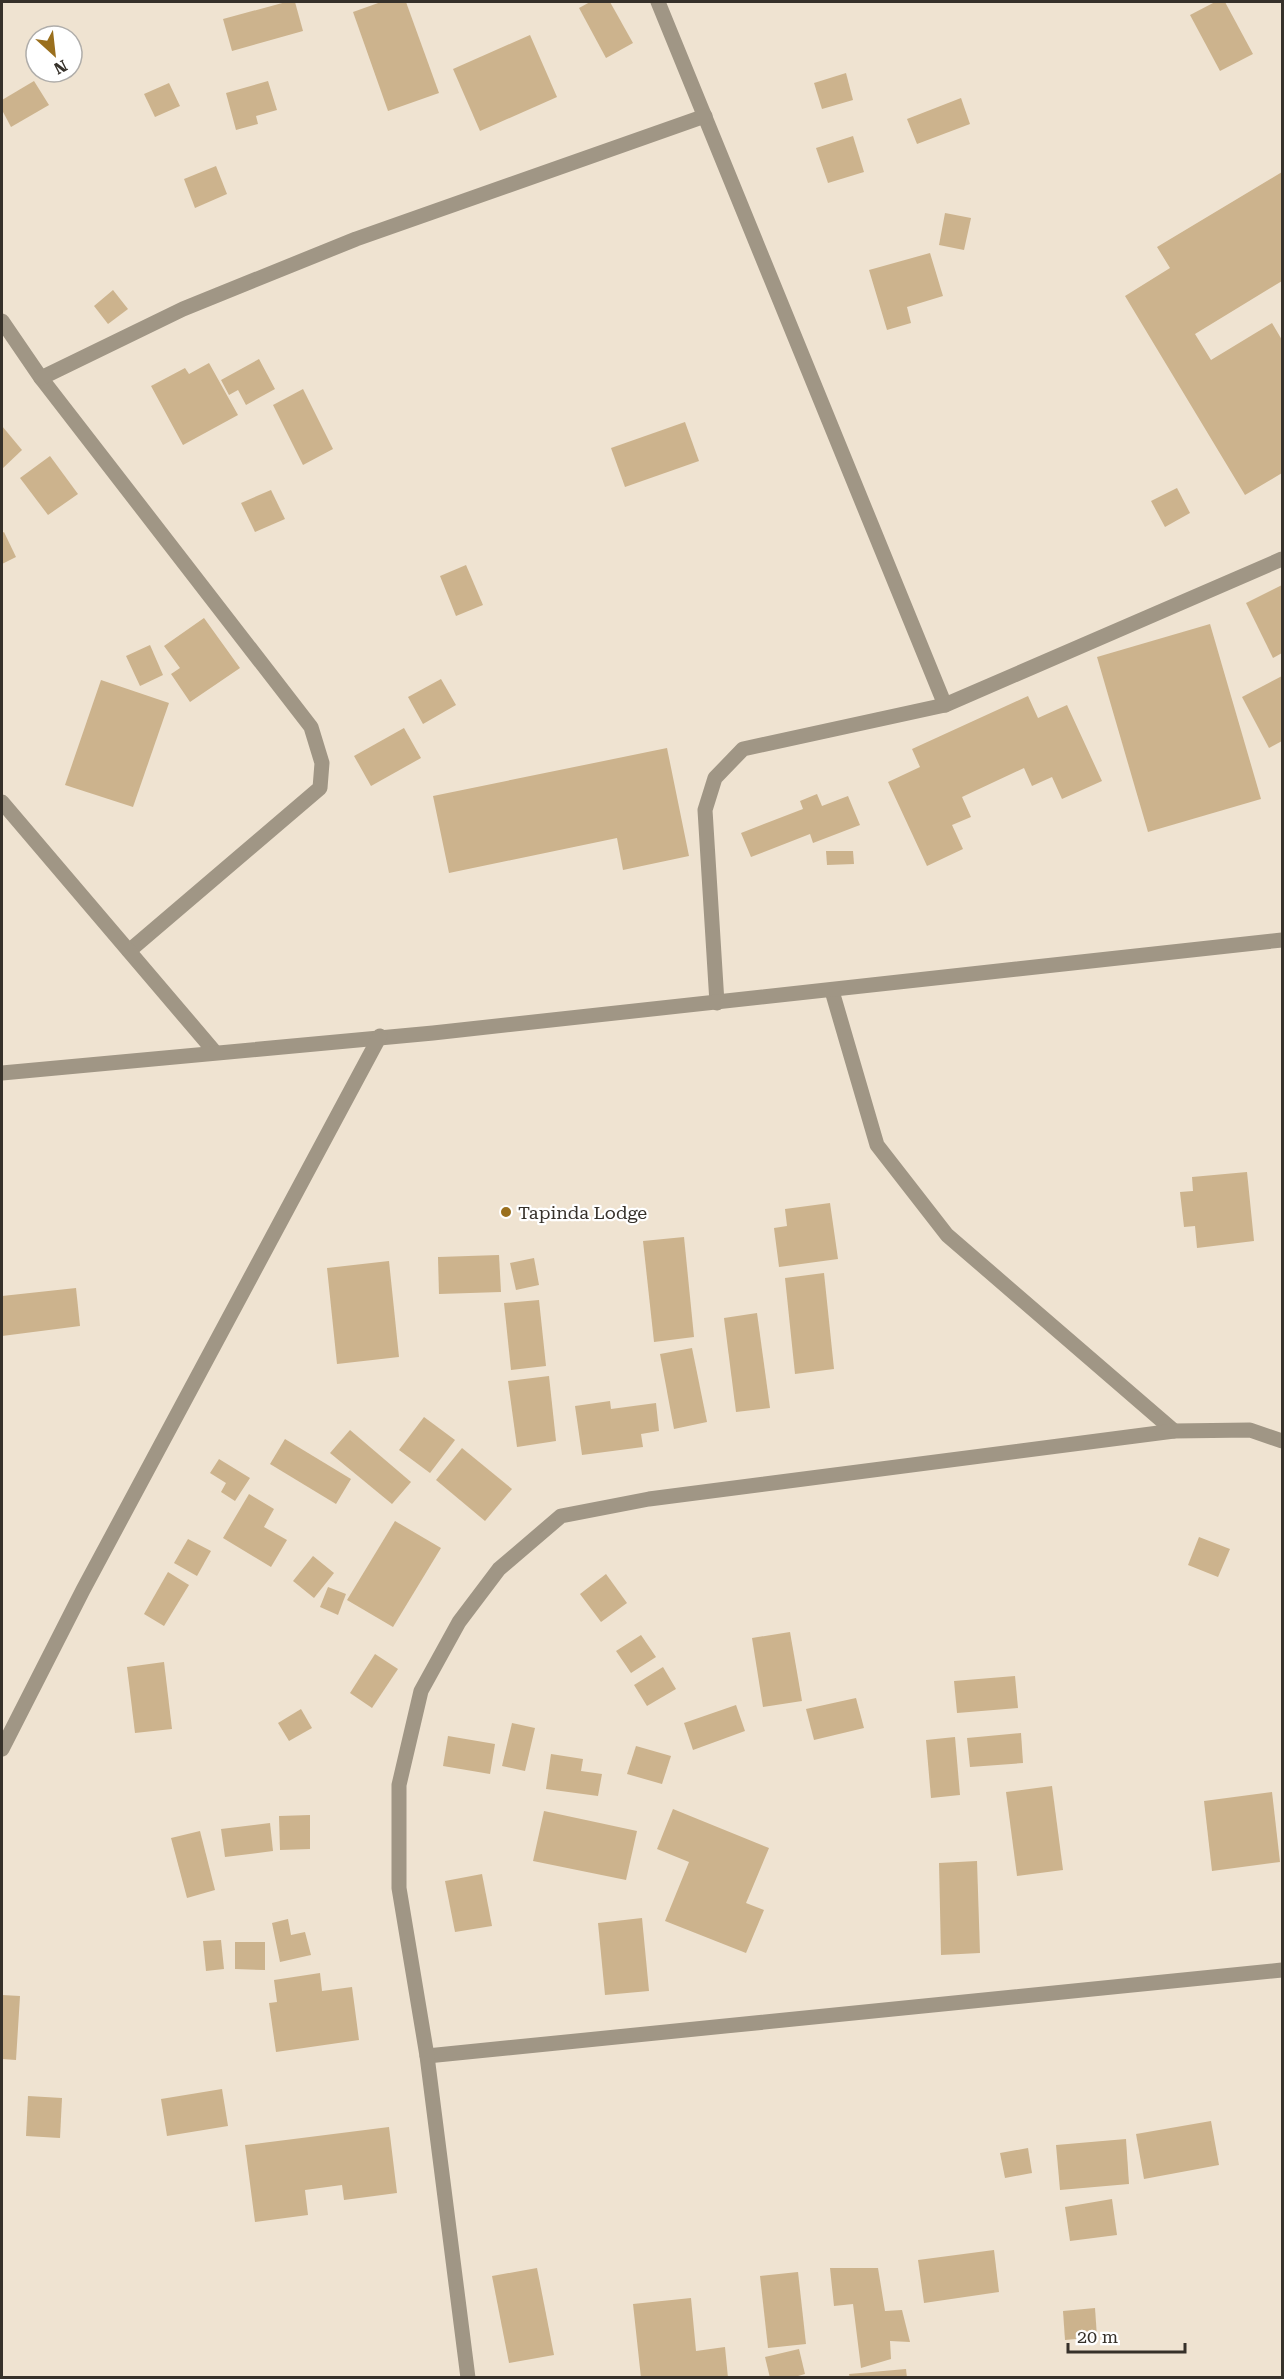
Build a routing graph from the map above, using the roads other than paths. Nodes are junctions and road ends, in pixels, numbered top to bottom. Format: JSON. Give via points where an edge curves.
{"nodes":[{"id":1,"x":658,"y":2,"type":"edge"},
{"id":2,"x":705,"y":116,"type":"junction"},
{"id":3,"x":2,"y":321,"type":"edge"},
{"id":4,"x":42,"y":378,"type":"junction"},
{"id":5,"x":1282,"y":559,"type":"edge"},
{"id":6,"x":945,"y":705,"type":"junction"},
{"id":7,"x":2,"y":802,"type":"edge"},
{"id":8,"x":1282,"y":940,"type":"edge"},
{"id":9,"x":129,"y":951,"type":"junction"},
{"id":10,"x":832,"y":991,"type":"junction"},
{"id":11,"x":717,"y":1003,"type":"junction"},
{"id":12,"x":380,"y":1036,"type":"junction"},
{"id":13,"x":214,"y":1051,"type":"junction"},
{"id":14,"x":2,"y":1072,"type":"edge"},
{"id":15,"x":1174,"y":1431,"type":"junction"},
{"id":16,"x":1282,"y":1441,"type":"edge"},
{"id":17,"x":2,"y":1749,"type":"edge"},
{"id":18,"x":1282,"y":1970,"type":"edge"},
{"id":19,"x":427,"y":2056,"type":"junction"},
{"id":20,"x":468,"y":2378,"type":"edge"}],
"edges":[{"from":1,"to":2,"type":"street"},
{"from":2,"to":4,"type":"street","via":[[356,239],[183,309]]},
{"from":2,"to":6,"type":"street"},
{"from":3,"to":4,"type":"street"},
{"from":4,"to":9,"type":"street","via":[[311,728],[322,763],[320,788]]},
{"from":5,"to":6,"type":"street"},
{"from":6,"to":11,"type":"street","via":[[743,749],[715,778],[705,810]]},
{"from":7,"to":9,"type":"street"},
{"from":8,"to":10,"type":"street"},
{"from":9,"to":13,"type":"street"},
{"from":10,"to":11,"type":"street"},
{"from":10,"to":15,"type":"street","via":[[877,1145],[948,1235]]},
{"from":11,"to":12,"type":"street"},
{"from":12,"to":13,"type":"street"},
{"from":12,"to":17,"type":"street"},
{"from":13,"to":14,"type":"street"},
{"from":15,"to":16,"type":"street","via":[[1250,1430]]},
{"from":15,"to":19,"type":"street","via":[[660,1497],[561,1516],[499,1569],[459,1622],[421,1691],[399,1785],[399,1888]]},
{"from":18,"to":19,"type":"street"},
{"from":19,"to":20,"type":"street"}]}
